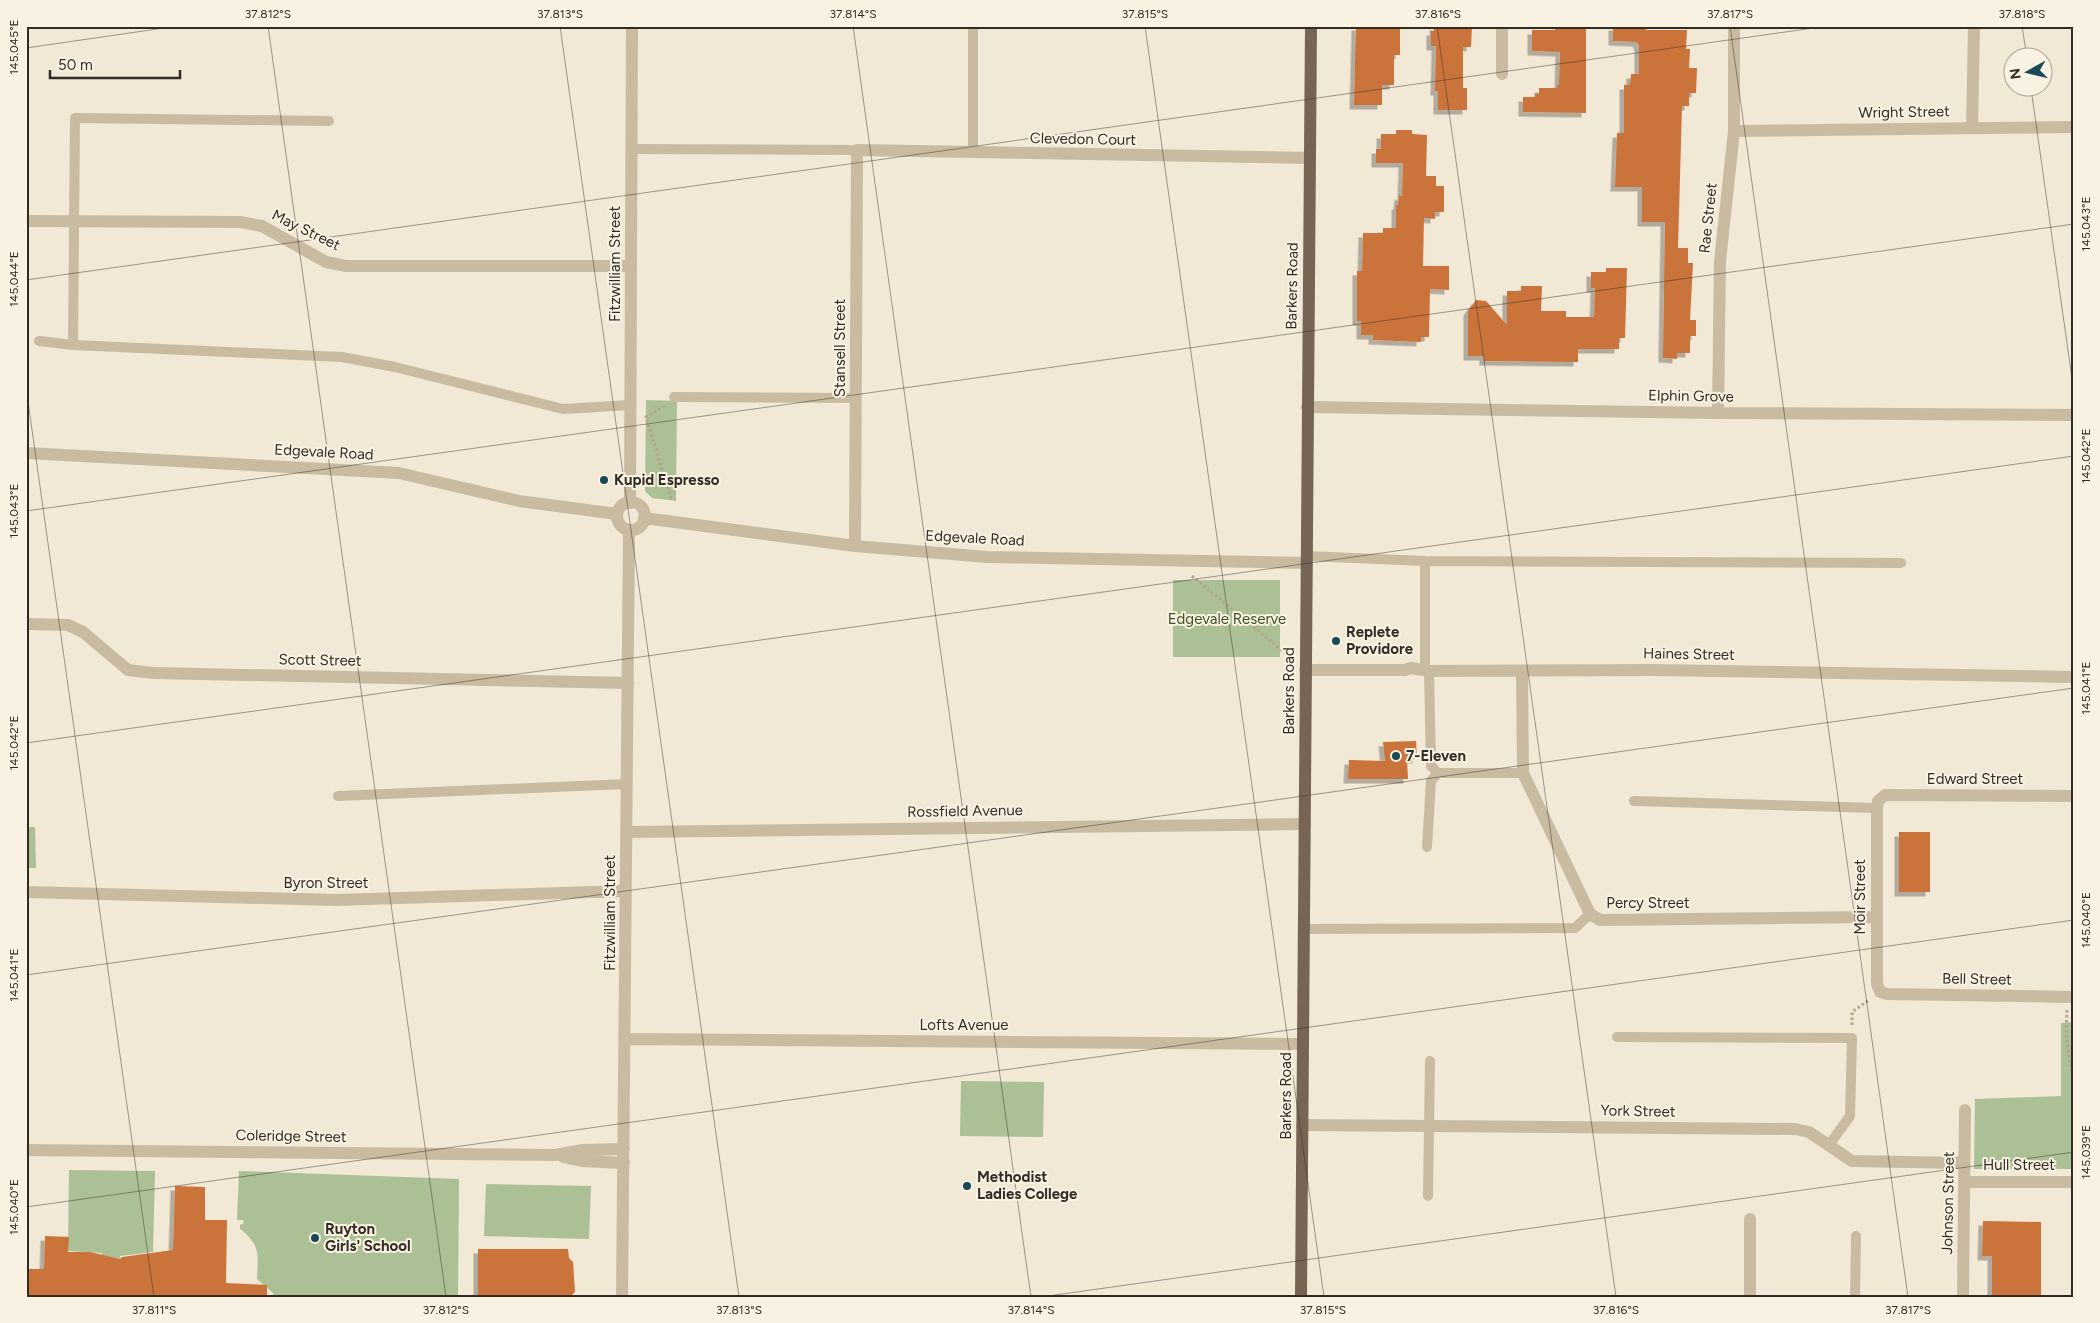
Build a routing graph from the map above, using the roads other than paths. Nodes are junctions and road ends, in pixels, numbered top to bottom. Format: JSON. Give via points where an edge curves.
{"nodes":[{"id":1,"x":632,"y":26,"type":"edge"},
{"id":2,"x":973,"y":26,"type":"edge"},
{"id":3,"x":1310,"y":26,"type":"edge"},
{"id":4,"x":1502,"y":26,"type":"edge"},
{"id":5,"x":1734,"y":26,"type":"edge"},
{"id":6,"x":1974,"y":26,"type":"edge"},
{"id":7,"x":1502,"y":74,"type":"dead end"},
{"id":8,"x":328,"y":121,"type":"dead end"},
{"id":9,"x":1972,"y":127,"type":"junction"},
{"id":10,"x":2074,"y":127,"type":"edge"},
{"id":11,"x":1734,"y":131,"type":"junction"},
{"id":12,"x":632,"y":150,"type":"junction"},
{"id":13,"x":857,"y":150,"type":"junction"},
{"id":14,"x":973,"y":154,"type":"junction"},
{"id":15,"x":1310,"y":158,"type":"junction"},
{"id":16,"x":26,"y":221,"type":"edge"},
{"id":17,"x":74,"y":221,"type":"junction"},
{"id":18,"x":631,"y":266,"type":"junction"},
{"id":19,"x":38,"y":341,"type":"dead end"},
{"id":20,"x":73,"y":345,"type":"junction"},
{"id":21,"x":674,"y":397,"type":"road end"},
{"id":22,"x":856,"y":398,"type":"junction"},
{"id":23,"x":631,"y":405,"type":"junction"},
{"id":24,"x":1307,"y":407,"type":"junction"},
{"id":25,"x":1718,"y":413,"type":"junction"},
{"id":26,"x":2074,"y":415,"type":"edge"},
{"id":27,"x":26,"y":452,"type":"edge"},
{"id":28,"x":630,"y":503,"type":"junction"},
{"id":29,"x":617,"y":514,"type":"junction"},
{"id":30,"x":644,"y":518,"type":"junction"},
{"id":31,"x":629,"y":530,"type":"junction"},
{"id":32,"x":855,"y":546,"type":"junction"},
{"id":33,"x":1306,"y":560,"type":"junction"},
{"id":34,"x":1425,"y":561,"type":"junction"},
{"id":35,"x":1900,"y":563,"type":"dead end"},
{"id":36,"x":26,"y":624,"type":"edge"},
{"id":37,"x":1305,"y":670,"type":"junction"},
{"id":38,"x":1427,"y":670,"type":"junction"},
{"id":39,"x":1522,"y":671,"type":"junction"},
{"id":40,"x":2074,"y":677,"type":"edge"},
{"id":41,"x":628,"y":683,"type":"junction"},
{"id":42,"x":1438,"y":773,"type":"junction"},
{"id":43,"x":1523,"y":773,"type":"junction"},
{"id":44,"x":627,"y":784,"type":"junction"},
{"id":45,"x":338,"y":796,"type":"dead end"},
{"id":46,"x":2074,"y":796,"type":"edge"},
{"id":47,"x":1634,"y":801,"type":"dead end"},
{"id":48,"x":1878,"y":805,"type":"junction"},
{"id":49,"x":1304,"y":824,"type":"junction"},
{"id":50,"x":627,"y":832,"type":"junction"},
{"id":51,"x":1427,"y":847,"type":"dead end"},
{"id":52,"x":626,"y":891,"type":"junction"},
{"id":53,"x":26,"y":892,"type":"edge"},
{"id":54,"x":1590,"y":914,"type":"junction"},
{"id":55,"x":1876,"y":917,"type":"junction"},
{"id":56,"x":1304,"y":928,"type":"junction"},
{"id":57,"x":1880,"y":992,"type":"joint"},
{"id":58,"x":2070,"y":997,"type":"edge"},
{"id":59,"x":1618,"y":1037,"type":"dead end"},
{"id":60,"x":625,"y":1039,"type":"junction"},
{"id":61,"x":1303,"y":1044,"type":"junction"},
{"id":62,"x":1430,"y":1061,"type":"dead end"},
{"id":63,"x":1965,"y":1110,"type":"dead end"},
{"id":64,"x":1302,"y":1125,"type":"junction"},
{"id":65,"x":1429,"y":1126,"type":"junction"},
{"id":66,"x":1830,"y":1145,"type":"junction"},
{"id":67,"x":624,"y":1149,"type":"junction"},
{"id":68,"x":26,"y":1150,"type":"edge"},
{"id":69,"x":555,"y":1155,"type":"junction"},
{"id":70,"x":624,"y":1163,"type":"junction"},
{"id":71,"x":1964,"y":1163,"type":"junction"},
{"id":72,"x":1964,"y":1182,"type":"junction"},
{"id":73,"x":2074,"y":1182,"type":"edge"},
{"id":74,"x":1428,"y":1196,"type":"dead end"},
{"id":75,"x":1750,"y":1219,"type":"dead end"},
{"id":76,"x":1856,"y":1236,"type":"dead end"},
{"id":77,"x":622,"y":1297,"type":"edge"},
{"id":78,"x":1301,"y":1297,"type":"edge"},
{"id":79,"x":1750,"y":1297,"type":"edge"},
{"id":80,"x":1855,"y":1297,"type":"edge"},
{"id":81,"x":1963,"y":1297,"type":"edge"}],
"edges":[{"from":1,"to":12,"type":"street","name":"Fitzwilliam Street"},
{"from":2,"to":14,"type":"lane"},
{"from":3,"to":15,"type":"main road","name":"Barkers Road"},
{"from":4,"to":7,"type":"street"},
{"from":5,"to":11,"type":"street","name":"Rae Street"},
{"from":6,"to":9,"type":"street"},
{"from":8,"to":17,"type":"lane","via":[[75,118]]},
{"from":9,"to":10,"type":"street","name":"Wright Street"},
{"from":9,"to":11,"type":"street","name":"Wright Street"},
{"from":11,"to":25,"type":"street","name":"Rae Street","via":[[1720,261]]},
{"from":12,"to":13,"type":"lane"},
{"from":12,"to":18,"type":"street","name":"Fitzwilliam Street"},
{"from":13,"to":14,"type":"street","name":"Clevedon Court"},
{"from":13,"to":22,"type":"street","name":"Stansell Street"},
{"from":14,"to":15,"type":"street","name":"Clevedon Court"},
{"from":15,"to":24,"type":"main road","name":"Barkers Road"},
{"from":16,"to":17,"type":"street","name":"May Street"},
{"from":17,"to":18,"type":"street","name":"May Street","via":[[240,222],[262,226],[326,262],[346,266]]},
{"from":17,"to":20,"type":"lane"},
{"from":18,"to":23,"type":"street","name":"Fitzwilliam Street"},
{"from":19,"to":20,"type":"lane"},
{"from":20,"to":23,"type":"lane","via":[[342,357],[563,409]]},
{"from":21,"to":22,"type":"lane"},
{"from":22,"to":32,"type":"street","name":"Stansell Street"},
{"from":23,"to":28,"type":"street","name":"Fitzwilliam Street"},
{"from":24,"to":25,"type":"street","name":"Elphin Grove"},
{"from":24,"to":33,"type":"main road","name":"Barkers Road"},
{"from":25,"to":26,"type":"street","name":"Elphin Grove"},
{"from":27,"to":29,"type":"street","name":"Edgevale Road","via":[[399,473],[519,501]]},
{"from":28,"to":29,"type":"street","via":[[622,506]]},
{"from":28,"to":30,"type":"street","via":[[639,506]]},
{"from":29,"to":31,"type":"street","via":[[621,526]]},
{"from":30,"to":31,"type":"street","via":[[640,527]]},
{"from":30,"to":32,"type":"street","name":"Edgevale Road"},
{"from":31,"to":41,"type":"street","name":"Fitzwilliam Street"},
{"from":32,"to":33,"type":"street","name":"Edgevale Road","via":[[987,557],[1175,562]]},
{"from":33,"to":34,"type":"lane"},
{"from":33,"to":37,"type":"main road","name":"Barkers Road"},
{"from":34,"to":35,"type":"lane"},
{"from":34,"to":38,"type":"lane"},
{"from":36,"to":41,"type":"street","name":"Scott Street","via":[[68,625],[83,632],[128,670],[154,673]]},
{"from":37,"to":38,"type":"street","name":"Haines Street"},
{"from":37,"to":49,"type":"main road","name":"Barkers Road"},
{"from":38,"to":39,"type":"street","name":"Haines Street"},
{"from":38,"to":42,"type":"lane","via":[[1431,766]]},
{"from":39,"to":40,"type":"street","name":"Haines Street"},
{"from":39,"to":43,"type":"street","name":"Percy Street"},
{"from":41,"to":44,"type":"street","name":"Fitzwilliam Street"},
{"from":42,"to":43,"type":"lane"},
{"from":42,"to":51,"type":"lane","via":[[1431,781]]},
{"from":43,"to":54,"type":"street","name":"Percy Street"},
{"from":44,"to":45,"type":"lane"},
{"from":44,"to":50,"type":"street","name":"Fitzwilliam Street"},
{"from":46,"to":48,"type":"street","name":"Edward Street","via":[[1885,795]]},
{"from":47,"to":48,"type":"lane"},
{"from":48,"to":55,"type":"street","name":"Moir Street"},
{"from":49,"to":50,"type":"street","name":"Rossfield Avenue"},
{"from":49,"to":56,"type":"main road","name":"Barkers Road"},
{"from":50,"to":52,"type":"street","name":"Fitzwilliam Street"},
{"from":52,"to":53,"type":"street","name":"Byron Street","via":[[337,900]]},
{"from":52,"to":60,"type":"street","name":"Fitzwilliam Street"},
{"from":54,"to":55,"type":"street","name":"Percy Street","via":[[1600,920]]},
{"from":54,"to":56,"type":"lane","via":[[1575,928]]},
{"from":55,"to":57,"type":"street","name":"Moir Street","via":[[1877,984]]},
{"from":56,"to":61,"type":"main road","name":"Barkers Road"},
{"from":57,"to":58,"type":"street","name":"Bell Street"},
{"from":59,"to":66,"type":"lane","via":[[1852,1038],[1850,1116]]},
{"from":60,"to":61,"type":"street","name":"Lofts Avenue"},
{"from":60,"to":67,"type":"street","name":"Fitzwilliam Street"},
{"from":61,"to":64,"type":"main road","name":"Barkers Road"},
{"from":62,"to":65,"type":"lane"},
{"from":63,"to":71,"type":"street","name":"Johnson Street"},
{"from":64,"to":65,"type":"street","name":"York Street"},
{"from":64,"to":78,"type":"main road","name":"Barkers Road"},
{"from":65,"to":66,"type":"street","name":"York Street","via":[[1788,1129],[1809,1132]]},
{"from":65,"to":74,"type":"lane"},
{"from":66,"to":71,"type":"street","name":"York Street","via":[[1852,1161]]},
{"from":67,"to":69,"type":"street","name":"Coleridge Street"},
{"from":67,"to":70,"type":"street","name":"Fitzwilliam Street"},
{"from":68,"to":69,"type":"street","name":"Coleridge Street"},
{"from":69,"to":70,"type":"street","name":"Coleridge Street","via":[[582,1161]]},
{"from":70,"to":77,"type":"street","name":"Fitzwilliam Street"},
{"from":71,"to":72,"type":"street","name":"Johnson Street"},
{"from":72,"to":73,"type":"street","name":"Hull Street"},
{"from":72,"to":81,"type":"street","name":"Johnson Street"},
{"from":75,"to":79,"type":"street"},
{"from":76,"to":80,"type":"lane"}]}
